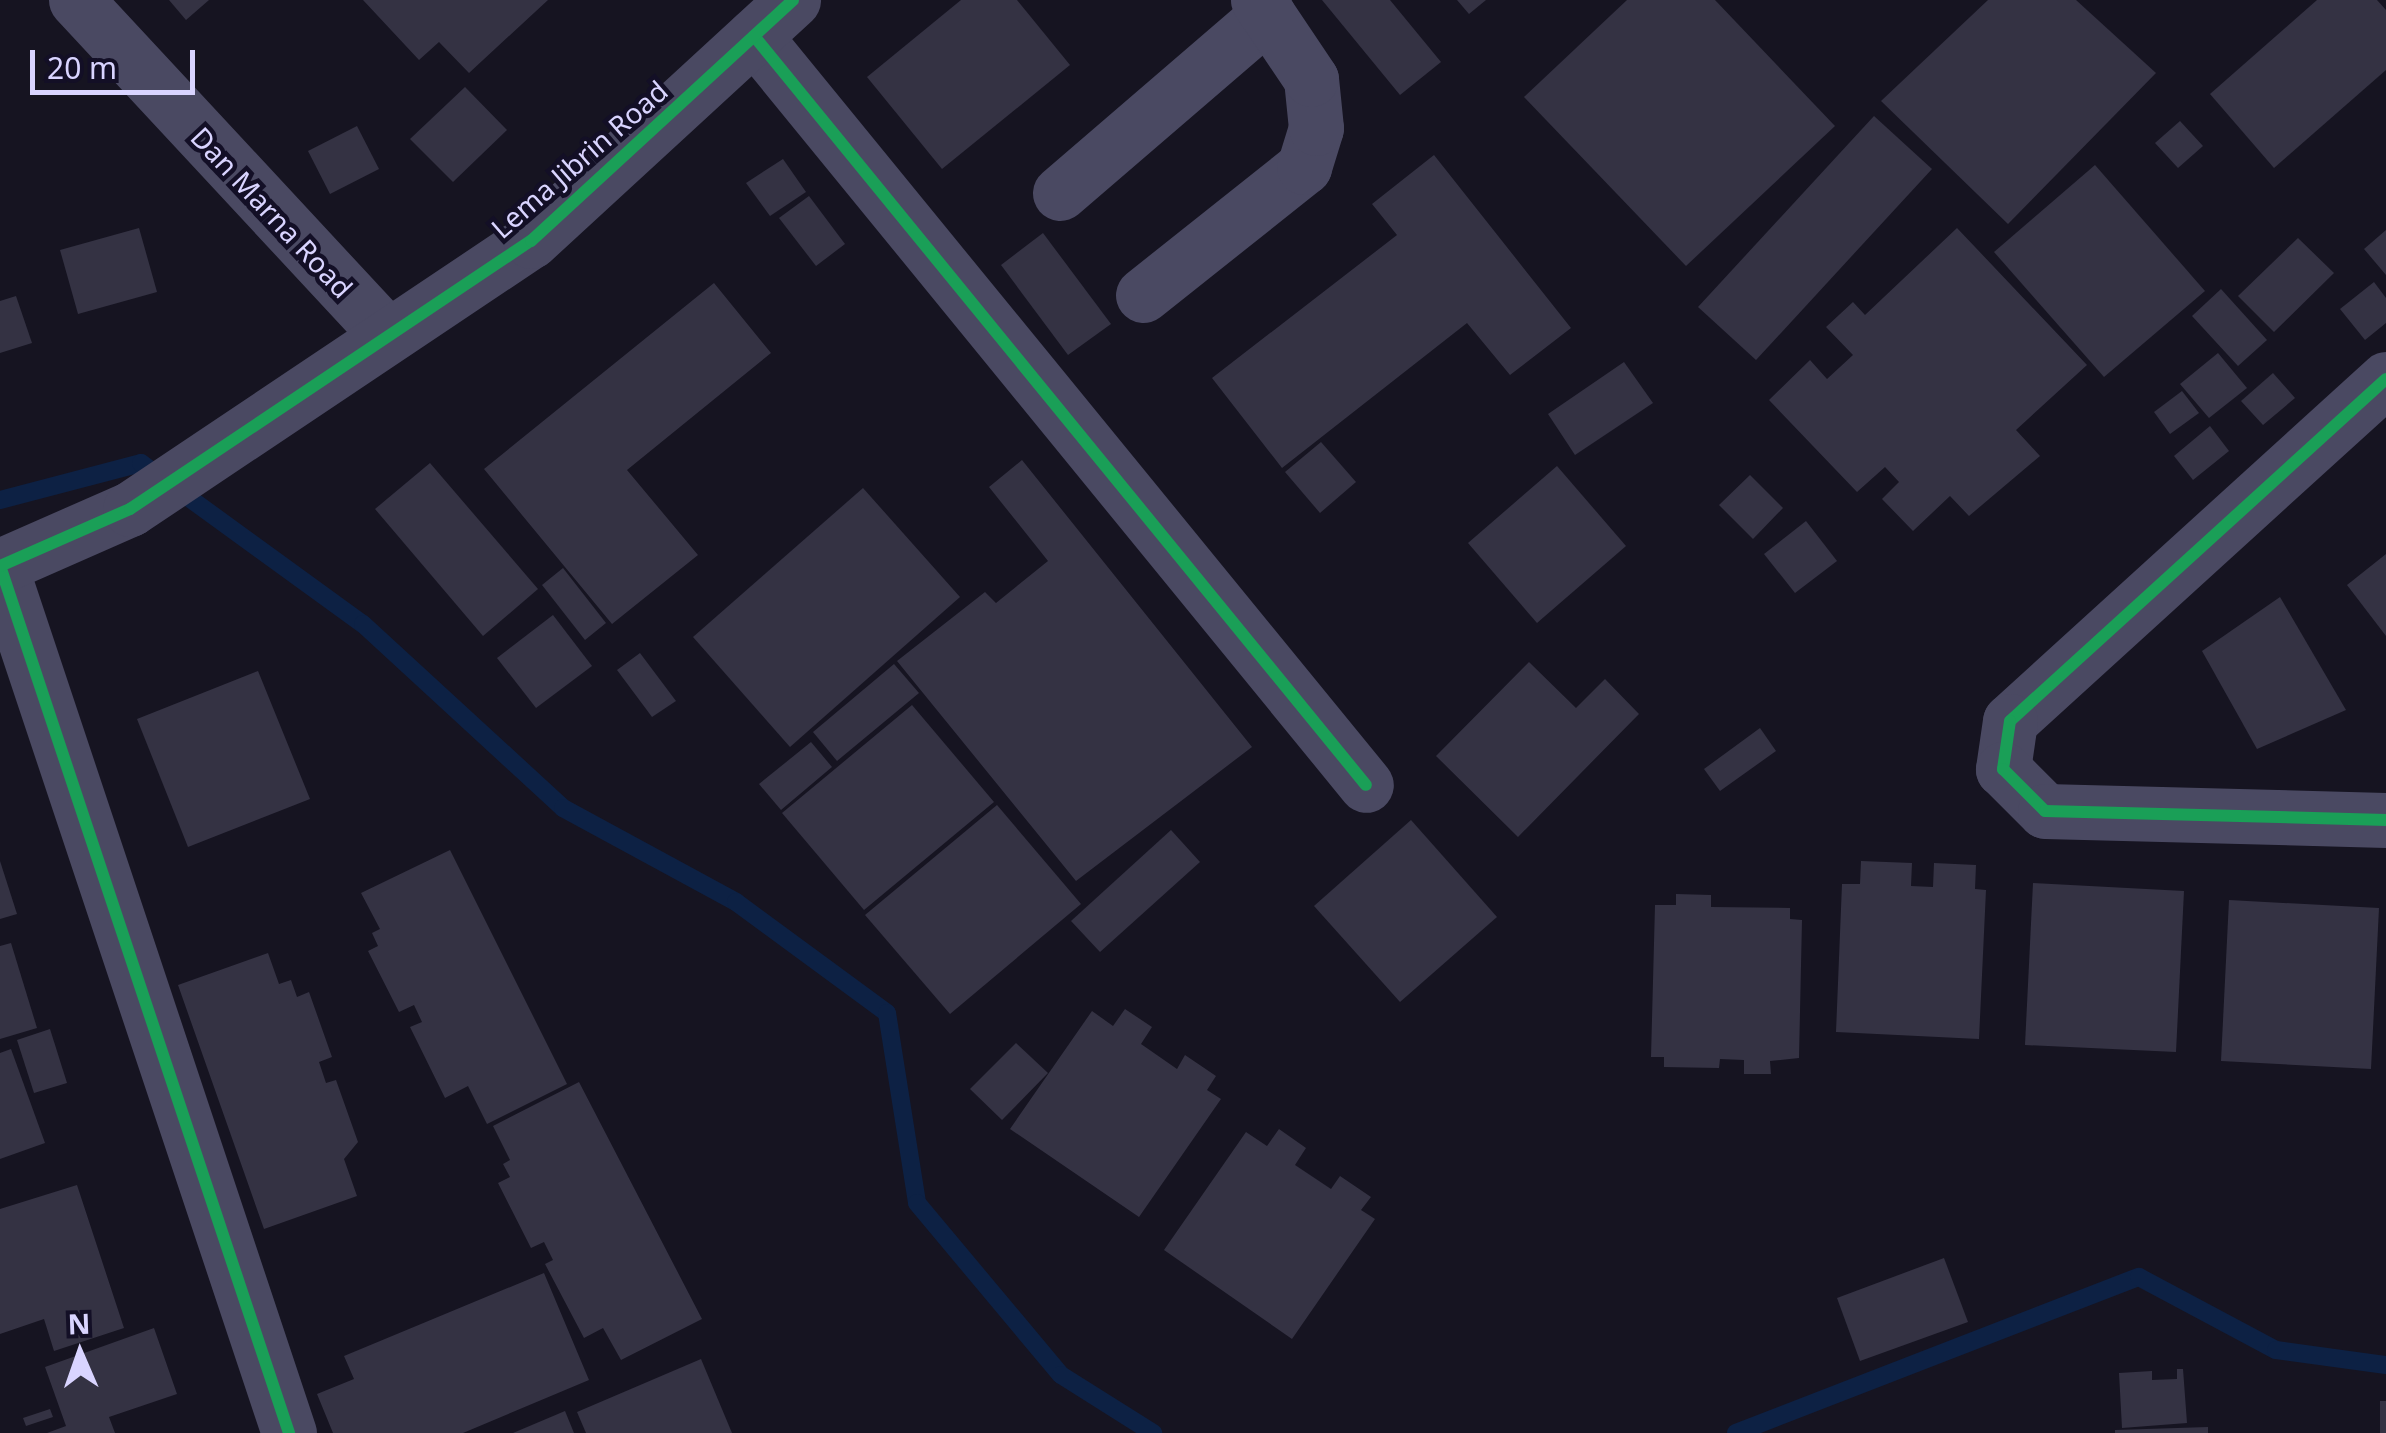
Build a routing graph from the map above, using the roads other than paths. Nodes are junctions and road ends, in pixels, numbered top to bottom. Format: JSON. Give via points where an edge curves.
{"nodes":[{"id":1,"x":76,"y":0,"type":"edge"},
{"id":2,"x":793,"y":0,"type":"edge"},
{"id":3,"x":1263,"y":7,"type":"edge"},
{"id":4,"x":754,"y":36,"type":"junction"},
{"id":5,"x":1060,"y":193,"type":"dead end"},
{"id":6,"x":1143,"y":295,"type":"dead end"},
{"id":7,"x":387,"y":335,"type":"junction"},
{"id":8,"x":2386,"y":379,"type":"edge"},
{"id":9,"x":1366,"y":785,"type":"dead end"},
{"id":10,"x":2386,"y":820,"type":"edge"},
{"id":11,"x":289,"y":1433,"type":"edge"}],
"edges":[{"from":1,"to":7,"type":"street","name":"Dan Marna Road"},
{"from":2,"to":4,"type":"street","name":"Lema Jibrin Road"},
{"from":3,"to":5,"type":"street"},
{"from":3,"to":6,"type":"street","via":[[1311,79],[1316,128],[1304,167]]},
{"from":4,"to":7,"type":"street","name":"Lema Jibrin Road","via":[[531,241]]},
{"from":4,"to":9,"type":"street"},
{"from":7,"to":11,"type":"street","name":"Lema Jibrin Road","via":[[130,509],[0,566]]},
{"from":8,"to":10,"type":"street","via":[[2010,722],[2003,769],[2045,811]]}]}
